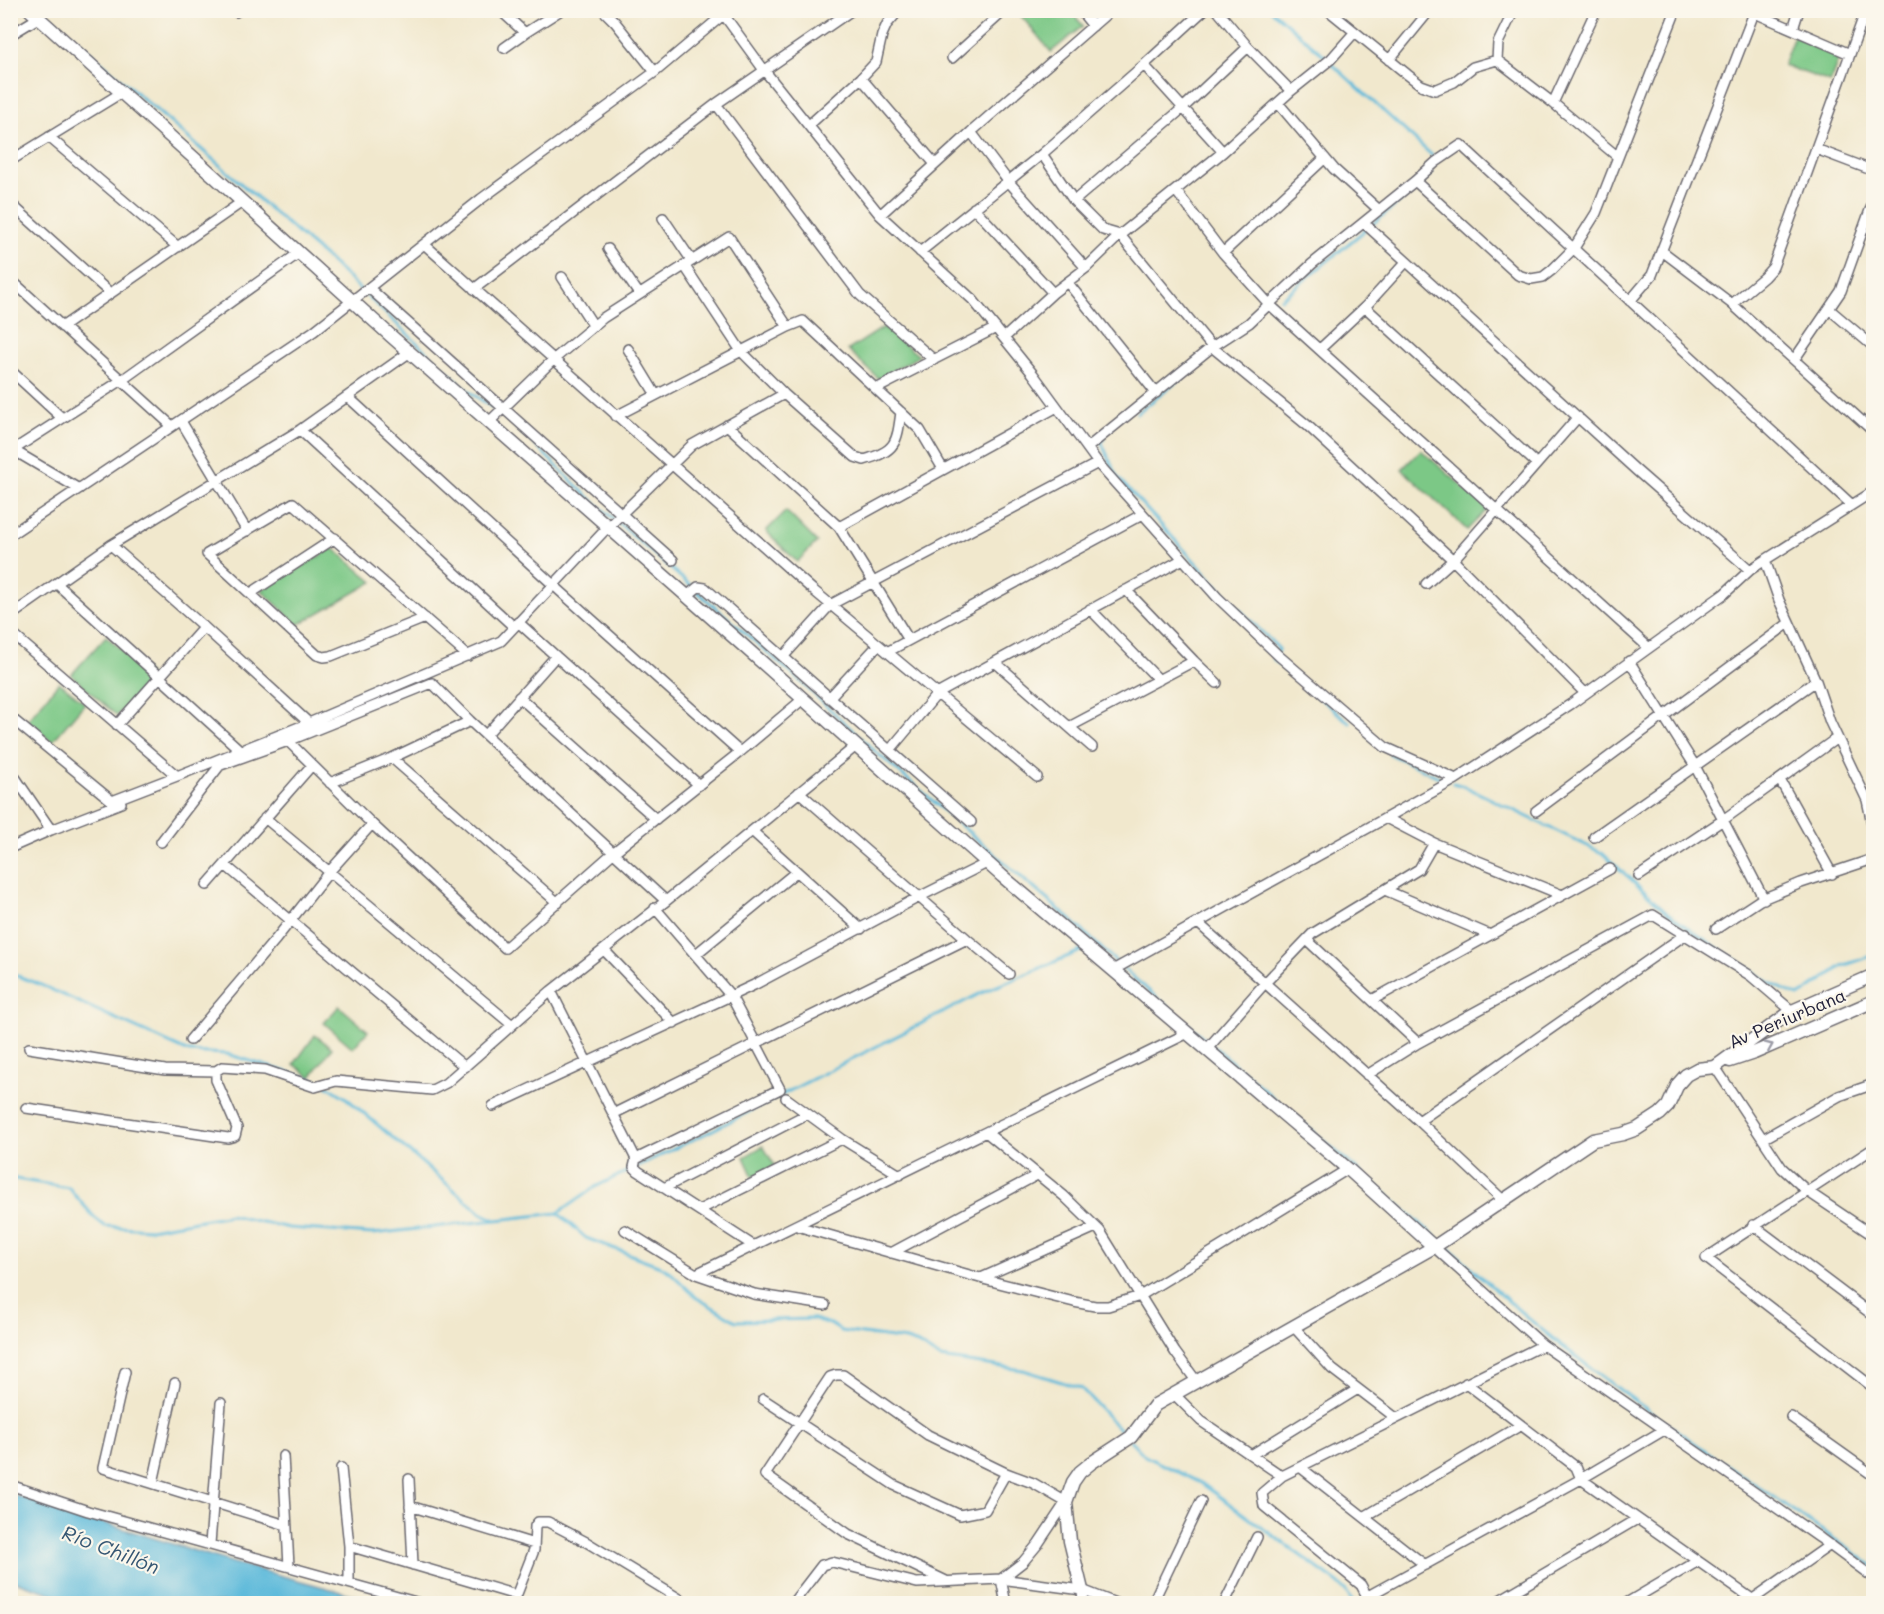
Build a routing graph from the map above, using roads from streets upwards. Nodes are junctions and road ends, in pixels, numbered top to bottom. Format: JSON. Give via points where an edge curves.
{"nodes":[{"id":1,"x":500,"y":10,"type":"edge"},
{"id":2,"x":561,"y":10,"type":"edge"},
{"id":3,"x":603,"y":10,"type":"edge"},
{"id":4,"x":852,"y":10,"type":"edge"},
{"id":5,"x":899,"y":10,"type":"edge"},
{"id":6,"x":1005,"y":10,"type":"edge"},
{"id":7,"x":1080,"y":10,"type":"edge"},
{"id":8,"x":1111,"y":10,"type":"edge"},
{"id":9,"x":1204,"y":10,"type":"edge"},
{"id":10,"x":1217,"y":10,"type":"edge"},
{"id":11,"x":1328,"y":10,"type":"edge"},
{"id":12,"x":1346,"y":10,"type":"edge"},
{"id":13,"x":1430,"y":10,"type":"edge"},
{"id":14,"x":1514,"y":10,"type":"edge"},
{"id":15,"x":1596,"y":10,"type":"edge"},
{"id":16,"x":1676,"y":10,"type":"edge"},
{"id":17,"x":1799,"y":10,"type":"edge"},
{"id":18,"x":1866,"y":10,"type":"edge"},
{"id":19,"x":1751,"y":12,"type":"edge"},
{"id":20,"x":726,"y":13,"type":"edge"},
{"id":21,"x":34,"y":14,"type":"edge"},
{"id":22,"x":1339,"y":20,"type":"junction"},
{"id":23,"x":1093,"y":26,"type":"junction"},
{"id":24,"x":1793,"y":29,"type":"junction"},
{"id":25,"x":525,"y":33,"type":"junction"},
{"id":26,"x":1354,"y":33,"type":"junction"},
{"id":27,"x":10,"y":35,"type":"edge"},
{"id":28,"x":1248,"y":47,"type":"junction"},
{"id":29,"x":504,"y":48,"type":"dead end"},
{"id":30,"x":1850,"y":54,"type":"junction"},
{"id":31,"x":952,"y":58,"type":"dead end"},
{"id":32,"x":1389,"y":60,"type":"junction"},
{"id":33,"x":1497,"y":60,"type":"junction"},
{"id":34,"x":1144,"y":65,"type":"junction"},
{"id":35,"x":764,"y":70,"type":"junction"},
{"id":36,"x":655,"y":72,"type":"junction"},
{"id":37,"x":861,"y":78,"type":"junction"},
{"id":38,"x":1292,"y":92,"type":"junction"},
{"id":39,"x":121,"y":93,"type":"junction"},
{"id":40,"x":1278,"y":103,"type":"junction"},
{"id":41,"x":716,"y":104,"type":"junction"},
{"id":42,"x":1553,"y":104,"type":"junction"},
{"id":43,"x":1183,"y":108,"type":"junction"},
{"id":44,"x":808,"y":125,"type":"junction"},
{"id":45,"x":971,"y":132,"type":"junction"},
{"id":46,"x":50,"y":137,"type":"junction"},
{"id":47,"x":1816,"y":149,"type":"junction"},
{"id":48,"x":1223,"y":152,"type":"junction"},
{"id":49,"x":1042,"y":154,"type":"junction"},
{"id":50,"x":1618,"y":157,"type":"junction"},
{"id":51,"x":1325,"y":158,"type":"junction"},
{"id":52,"x":10,"y":161,"type":"edge"},
{"id":53,"x":935,"y":164,"type":"junction"},
{"id":54,"x":1874,"y":171,"type":"edge"},
{"id":55,"x":1008,"y":181,"type":"junction"},
{"id":56,"x":1414,"y":181,"type":"junction"},
{"id":57,"x":1176,"y":191,"type":"junction"},
{"id":58,"x":1874,"y":199,"type":"edge"},
{"id":59,"x":1074,"y":201,"type":"junction"},
{"id":60,"x":242,"y":202,"type":"junction"},
{"id":61,"x":10,"y":203,"type":"edge"},
{"id":62,"x":974,"y":208,"type":"junction"},
{"id":63,"x":1379,"y":210,"type":"junction"},
{"id":64,"x":880,"y":215,"type":"junction"},
{"id":65,"x":663,"y":218,"type":"dead end"},
{"id":66,"x":1364,"y":223,"type":"junction"},
{"id":67,"x":1120,"y":236,"type":"junction"},
{"id":68,"x":424,"y":244,"type":"junction"},
{"id":69,"x":178,"y":247,"type":"junction"},
{"id":70,"x":1574,"y":248,"type":"junction"},
{"id":71,"x":608,"y":249,"type":"dead end"},
{"id":72,"x":1662,"y":251,"type":"junction"},
{"id":73,"x":920,"y":252,"type":"junction"},
{"id":74,"x":299,"y":253,"type":"junction"},
{"id":75,"x":1223,"y":253,"type":"junction"},
{"id":76,"x":1406,"y":262,"type":"junction"},
{"id":77,"x":688,"y":263,"type":"junction"},
{"id":78,"x":1086,"y":267,"type":"junction"},
{"id":79,"x":562,"y":277,"type":"dead end"},
{"id":80,"x":10,"y":279,"type":"edge"},
{"id":81,"x":1068,"y":283,"type":"junction"},
{"id":82,"x":369,"y":288,"type":"junction"},
{"id":83,"x":474,"y":289,"type":"junction"},
{"id":84,"x":110,"y":293,"type":"junction"},
{"id":85,"x":1053,"y":293,"type":"junction"},
{"id":86,"x":639,"y":294,"type":"junction"},
{"id":87,"x":352,"y":301,"type":"junction"},
{"id":88,"x":1630,"y":301,"type":"junction"},
{"id":89,"x":1269,"y":304,"type":"junction"},
{"id":90,"x":1732,"y":304,"type":"junction"},
{"id":91,"x":1365,"y":307,"type":"junction"},
{"id":92,"x":1829,"y":309,"type":"junction"},
{"id":93,"x":593,"y":325,"type":"junction"},
{"id":94,"x":62,"y":327,"type":"junction"},
{"id":95,"x":788,"y":327,"type":"junction"},
{"id":96,"x":996,"y":328,"type":"junction"},
{"id":97,"x":1004,"y":338,"type":"junction"},
{"id":98,"x":1212,"y":347,"type":"junction"},
{"id":99,"x":1874,"y":347,"type":"edge"},
{"id":100,"x":628,"y":349,"type":"dead end"},
{"id":101,"x":1320,"y":349,"type":"junction"},
{"id":102,"x":741,"y":351,"type":"junction"},
{"id":103,"x":410,"y":352,"type":"junction"},
{"id":104,"x":553,"y":360,"type":"junction"},
{"id":105,"x":934,"y":360,"type":"junction"},
{"id":106,"x":1794,"y":360,"type":"junction"},
{"id":107,"x":10,"y":370,"type":"edge"},
{"id":108,"x":122,"y":381,"type":"junction"},
{"id":109,"x":876,"y":389,"type":"junction"},
{"id":110,"x":1156,"y":393,"type":"junction"},
{"id":111,"x":784,"y":394,"type":"junction"},
{"id":112,"x":657,"y":395,"type":"junction"},
{"id":113,"x":348,"y":397,"type":"junction"},
{"id":114,"x":1057,"y":407,"type":"junction"},
{"id":115,"x":503,"y":408,"type":"junction"},
{"id":116,"x":901,"y":412,"type":"junction"},
{"id":117,"x":616,"y":416,"type":"junction"},
{"id":118,"x":1578,"y":417,"type":"junction"},
{"id":119,"x":63,"y":418,"type":"junction"},
{"id":120,"x":181,"y":420,"type":"junction"},
{"id":121,"x":489,"y":422,"type":"junction"},
{"id":122,"x":727,"y":425,"type":"junction"},
{"id":123,"x":172,"y":426,"type":"junction"},
{"id":124,"x":300,"y":430,"type":"junction"},
{"id":125,"x":1874,"y":432,"type":"edge"},
{"id":126,"x":1086,"y":448,"type":"junction"},
{"id":127,"x":12,"y":451,"type":"edge"},
{"id":128,"x":1098,"y":463,"type":"junction"},
{"id":129,"x":1537,"y":464,"type":"junction"},
{"id":130,"x":671,"y":465,"type":"junction"},
{"id":131,"x":943,"y":469,"type":"junction"},
{"id":132,"x":217,"y":480,"type":"junction"},
{"id":133,"x":79,"y":489,"type":"junction"},
{"id":134,"x":1874,"y":491,"type":"edge"},
{"id":135,"x":1852,"y":505,"type":"junction"},
{"id":136,"x":1497,"y":509,"type":"junction"},
{"id":137,"x":621,"y":514,"type":"junction"},
{"id":138,"x":1143,"y":514,"type":"junction"},
{"id":139,"x":608,"y":527,"type":"junction"},
{"id":140,"x":839,"y":527,"type":"junction"},
{"id":141,"x":247,"y":531,"type":"junction"},
{"id":142,"x":10,"y":535,"type":"edge"},
{"id":143,"x":335,"y":538,"type":"junction"},
{"id":144,"x":111,"y":545,"type":"junction"},
{"id":145,"x":1183,"y":559,"type":"junction"},
{"id":146,"x":674,"y":560,"type":"dead end"},
{"id":147,"x":1453,"y":560,"type":"junction"},
{"id":148,"x":1765,"y":560,"type":"junction"},
{"id":149,"x":1750,"y":570,"type":"junction"},
{"id":150,"x":872,"y":581,"type":"junction"},
{"id":151,"x":57,"y":584,"type":"junction"},
{"id":152,"x":1426,"y":584,"type":"dead end"},
{"id":153,"x":553,"y":585,"type":"junction"},
{"id":154,"x":1126,"y":590,"type":"junction"},
{"id":155,"x":251,"y":593,"type":"junction"},
{"id":156,"x":687,"y":596,"type":"junction"},
{"id":157,"x":830,"y":605,"type":"junction"},
{"id":158,"x":1090,"y":609,"type":"junction"},
{"id":159,"x":10,"y":616,"type":"edge"},
{"id":160,"x":425,"y":618,"type":"junction"},
{"id":161,"x":1789,"y":623,"type":"junction"},
{"id":162,"x":516,"y":625,"type":"junction"},
{"id":163,"x":204,"y":627,"type":"junction"},
{"id":164,"x":10,"y":632,"type":"edge"},
{"id":165,"x":909,"y":640,"type":"junction"},
{"id":166,"x":878,"y":645,"type":"junction"},
{"id":167,"x":1648,"y":647,"type":"junction"},
{"id":168,"x":887,"y":652,"type":"junction"},
{"id":169,"x":468,"y":656,"type":"junction"},
{"id":170,"x":556,"y":656,"type":"junction"},
{"id":171,"x":783,"y":657,"type":"junction"},
{"id":172,"x":1194,"y":661,"type":"junction"},
{"id":173,"x":1629,"y":661,"type":"junction"},
{"id":174,"x":995,"y":662,"type":"junction"},
{"id":175,"x":161,"y":677,"type":"junction"},
{"id":176,"x":1159,"y":680,"type":"junction"},
{"id":177,"x":1816,"y":681,"type":"junction"},
{"id":178,"x":1217,"y":683,"type":"dead end"},
{"id":179,"x":820,"y":690,"type":"junction"},
{"id":180,"x":1586,"y":693,"type":"junction"},
{"id":181,"x":937,"y":694,"type":"junction"},
{"id":182,"x":519,"y":697,"type":"junction"},
{"id":183,"x":829,"y":698,"type":"junction"},
{"id":184,"x":806,"y":702,"type":"junction"},
{"id":185,"x":1665,"y":716,"type":"junction"},
{"id":186,"x":10,"y":717,"type":"edge"},
{"id":187,"x":470,"y":721,"type":"junction"},
{"id":188,"x":309,"y":723,"type":"junction"},
{"id":189,"x":117,"y":725,"type":"junction"},
{"id":190,"x":1069,"y":727,"type":"junction"},
{"id":191,"x":486,"y":735,"type":"junction"},
{"id":192,"x":1837,"y":738,"type":"junction"},
{"id":193,"x":288,"y":741,"type":"junction"},
{"id":194,"x":856,"y":746,"type":"junction"},
{"id":195,"x":1092,"y":747,"type":"dead end"},
{"id":196,"x":241,"y":750,"type":"junction"},
{"id":197,"x":890,"y":750,"type":"junction"},
{"id":198,"x":740,"y":752,"type":"junction"},
{"id":199,"x":392,"y":758,"type":"junction"},
{"id":200,"x":220,"y":765,"type":"junction"},
{"id":201,"x":312,"y":765,"type":"junction"},
{"id":202,"x":1695,"y":766,"type":"junction"},
{"id":203,"x":10,"y":770,"type":"edge"},
{"id":204,"x":177,"y":776,"type":"junction"},
{"id":205,"x":1036,"y":777,"type":"dead end"},
{"id":206,"x":1456,"y":778,"type":"junction"},
{"id":207,"x":1780,"y":780,"type":"junction"},
{"id":208,"x":330,"y":783,"type":"junction"},
{"id":209,"x":699,"y":785,"type":"junction"},
{"id":210,"x":799,"y":792,"type":"junction"},
{"id":211,"x":1536,"y":811,"type":"dead end"},
{"id":212,"x":265,"y":818,"type":"junction"},
{"id":213,"x":1386,"y":818,"type":"junction"},
{"id":214,"x":656,"y":819,"type":"junction"},
{"id":215,"x":1723,"y":820,"type":"junction"},
{"id":216,"x":971,"y":822,"type":"dead end"},
{"id":217,"x":372,"y":824,"type":"junction"},
{"id":218,"x":51,"y":830,"type":"junction"},
{"id":219,"x":752,"y":831,"type":"junction"},
{"id":220,"x":1594,"y":837,"type":"dead end"},
{"id":221,"x":161,"y":842,"type":"dead end"},
{"id":222,"x":1434,"y":843,"type":"junction"},
{"id":223,"x":10,"y":848,"type":"edge"},
{"id":224,"x":614,"y":852,"type":"junction"},
{"id":225,"x":1873,"y":860,"type":"edge"},
{"id":226,"x":987,"y":863,"type":"junction"},
{"id":227,"x":225,"y":865,"type":"junction"},
{"id":228,"x":1610,"y":869,"type":"dead end"},
{"id":229,"x":329,"y":872,"type":"junction"},
{"id":230,"x":796,"y":872,"type":"junction"},
{"id":231,"x":1832,"y":873,"type":"junction"},
{"id":232,"x":1639,"y":876,"type":"dead end"},
{"id":233,"x":207,"y":885,"type":"dead end"},
{"id":234,"x":1385,"y":890,"type":"junction"},
{"id":235,"x":1562,"y":895,"type":"junction"},
{"id":236,"x":919,"y":897,"type":"junction"},
{"id":237,"x":1764,"y":899,"type":"junction"},
{"id":238,"x":666,"y":901,"type":"junction"},
{"id":239,"x":558,"y":903,"type":"junction"},
{"id":240,"x":655,"y":908,"type":"junction"},
{"id":241,"x":291,"y":921,"type":"junction"},
{"id":242,"x":1198,"y":923,"type":"junction"},
{"id":243,"x":861,"y":929,"type":"junction"},
{"id":244,"x":1716,"y":929,"type":"dead end"},
{"id":245,"x":1686,"y":934,"type":"junction"},
{"id":246,"x":1490,"y":935,"type":"junction"},
{"id":247,"x":967,"y":939,"type":"junction"},
{"id":248,"x":1307,"y":940,"type":"junction"},
{"id":249,"x":604,"y":950,"type":"junction"},
{"id":250,"x":696,"y":954,"type":"junction"},
{"id":251,"x":1113,"y":970,"type":"junction"},
{"id":252,"x":1009,"y":974,"type":"dead end"},
{"id":253,"x":1874,"y":975,"type":"edge"},
{"id":254,"x":1265,"y":983,"type":"junction"},
{"id":255,"x":551,"y":991,"type":"junction"},
{"id":256,"x":731,"y":996,"type":"junction"},
{"id":257,"x":1372,"y":1000,"type":"junction"},
{"id":258,"x":1874,"y":1001,"type":"edge"},
{"id":259,"x":1792,"y":1011,"type":"junction"},
{"id":260,"x":674,"y":1023,"type":"junction"},
{"id":261,"x":511,"y":1024,"type":"junction"},
{"id":262,"x":1188,"y":1033,"type":"junction"},
{"id":263,"x":190,"y":1040,"type":"dead end"},
{"id":264,"x":1418,"y":1043,"type":"junction"},
{"id":265,"x":756,"y":1044,"type":"junction"},
{"id":266,"x":29,"y":1048,"type":"dead end"},
{"id":267,"x":1207,"y":1049,"type":"junction"},
{"id":268,"x":587,"y":1063,"type":"junction"},
{"id":269,"x":465,"y":1067,"type":"junction"},
{"id":270,"x":1714,"y":1067,"type":"junction"},
{"id":271,"x":216,"y":1071,"type":"junction"},
{"id":272,"x":1367,"y":1075,"type":"junction"},
{"id":273,"x":1874,"y":1084,"type":"edge"},
{"id":274,"x":786,"y":1098,"type":"dead end"},
{"id":275,"x":493,"y":1106,"type":"dead end"},
{"id":276,"x":26,"y":1108,"type":"dead end"},
{"id":277,"x":613,"y":1114,"type":"junction"},
{"id":278,"x":807,"y":1114,"type":"junction"},
{"id":279,"x":1419,"y":1121,"type":"junction"},
{"id":280,"x":986,"y":1132,"type":"junction"},
{"id":281,"x":842,"y":1139,"type":"junction"},
{"id":282,"x":1763,"y":1139,"type":"junction"},
{"id":283,"x":1874,"y":1148,"type":"edge"},
{"id":284,"x":636,"y":1159,"type":"junction"},
{"id":285,"x":1348,"y":1169,"type":"junction"},
{"id":286,"x":900,"y":1175,"type":"junction"},
{"id":287,"x":1037,"y":1175,"type":"junction"},
{"id":288,"x":664,"y":1188,"type":"junction"},
{"id":289,"x":1807,"y":1191,"type":"junction"},
{"id":290,"x":1503,"y":1200,"type":"junction"},
{"id":291,"x":699,"y":1210,"type":"junction"},
{"id":292,"x":797,"y":1226,"type":"junction"},
{"id":293,"x":1753,"y":1226,"type":"junction"},
{"id":294,"x":1096,"y":1227,"type":"junction"},
{"id":295,"x":625,"y":1230,"type":"dead end"},
{"id":296,"x":1874,"y":1236,"type":"edge"},
{"id":297,"x":754,"y":1246,"type":"junction"},
{"id":298,"x":1434,"y":1247,"type":"junction"},
{"id":299,"x":891,"y":1253,"type":"junction"},
{"id":300,"x":696,"y":1274,"type":"junction"},
{"id":301,"x":981,"y":1278,"type":"junction"},
{"id":302,"x":1140,"y":1296,"type":"junction"},
{"id":303,"x":825,"y":1305,"type":"dead end"},
{"id":304,"x":1874,"y":1316,"type":"edge"},
{"id":305,"x":1293,"y":1326,"type":"junction"},
{"id":306,"x":1543,"y":1345,"type":"junction"},
{"id":307,"x":125,"y":1372,"type":"dead end"},
{"id":308,"x":1197,"y":1382,"type":"junction"},
{"id":309,"x":175,"y":1383,"type":"dead end"},
{"id":310,"x":1467,"y":1383,"type":"junction"},
{"id":311,"x":1874,"y":1388,"type":"edge"},
{"id":312,"x":1358,"y":1389,"type":"junction"},
{"id":313,"x":1175,"y":1395,"type":"junction"},
{"id":314,"x":763,"y":1399,"type":"dead end"},
{"id":315,"x":221,"y":1403,"type":"dead end"},
{"id":316,"x":1396,"y":1418,"type":"junction"},
{"id":317,"x":1791,"y":1418,"type":"dead end"},
{"id":318,"x":801,"y":1423,"type":"junction"},
{"id":319,"x":1521,"y":1425,"type":"junction"},
{"id":320,"x":1664,"y":1430,"type":"junction"},
{"id":321,"x":1251,"y":1455,"type":"junction"},
{"id":322,"x":283,"y":1456,"type":"dead end"},
{"id":323,"x":341,"y":1467,"type":"dead end"},
{"id":324,"x":1300,"y":1467,"type":"junction"},
{"id":325,"x":1006,"y":1473,"type":"junction"},
{"id":326,"x":1282,"y":1476,"type":"junction"},
{"id":327,"x":1874,"y":1476,"type":"edge"},
{"id":328,"x":409,"y":1479,"type":"dead end"},
{"id":329,"x":1581,"y":1479,"type":"junction"},
{"id":330,"x":153,"y":1483,"type":"junction"},
{"id":331,"x":10,"y":1485,"type":"edge"},
{"id":332,"x":1201,"y":1501,"type":"dead end"},
{"id":333,"x":213,"y":1502,"type":"junction"},
{"id":334,"x":1066,"y":1502,"type":"junction"},
{"id":335,"x":411,"y":1506,"type":"junction"},
{"id":336,"x":1364,"y":1517,"type":"junction"},
{"id":337,"x":1637,"y":1519,"type":"junction"},
{"id":338,"x":286,"y":1525,"type":"junction"},
{"id":339,"x":1257,"y":1537,"type":"dead end"},
{"id":340,"x":210,"y":1544,"type":"junction"},
{"id":341,"x":534,"y":1544,"type":"junction"},
{"id":342,"x":1830,"y":1545,"type":"junction"},
{"id":343,"x":349,"y":1546,"type":"junction"},
{"id":344,"x":1698,"y":1561,"type":"junction"},
{"id":345,"x":413,"y":1565,"type":"junction"},
{"id":346,"x":1425,"y":1565,"type":"junction"},
{"id":347,"x":289,"y":1566,"type":"junction"},
{"id":348,"x":1874,"y":1578,"type":"edge"},
{"id":349,"x":1001,"y":1579,"type":"junction"},
{"id":350,"x":946,"y":1581,"type":"junction"},
{"id":351,"x":349,"y":1583,"type":"junction"},
{"id":352,"x":1082,"y":1590,"type":"junction"},
{"id":353,"x":514,"y":1599,"type":"edge"},
{"id":354,"x":1370,"y":1600,"type":"edge"},
{"id":355,"x":1752,"y":1602,"type":"edge"},
{"id":356,"x":423,"y":1604,"type":"edge"},
{"id":357,"x":688,"y":1604,"type":"edge"},
{"id":358,"x":792,"y":1604,"type":"edge"},
{"id":359,"x":1006,"y":1604,"type":"edge"},
{"id":360,"x":1083,"y":1604,"type":"edge"},
{"id":361,"x":1118,"y":1604,"type":"edge"},
{"id":362,"x":1152,"y":1604,"type":"edge"},
{"id":363,"x":1224,"y":1604,"type":"edge"},
{"id":364,"x":1493,"y":1604,"type":"edge"},
{"id":365,"x":1625,"y":1604,"type":"edge"}],
"edges":[{"from":1,"to":25,"type":"street"},
{"from":2,"to":25,"type":"street"},
{"from":3,"to":36,"type":"street"},
{"from":4,"to":35,"type":"street"},
{"from":5,"to":37,"type":"street","via":[[884,29],[876,62]]},
{"from":6,"to":31,"type":"street"},
{"from":7,"to":23,"type":"street"},
{"from":8,"to":23,"type":"street"},
{"from":9,"to":34,"type":"street"},
{"from":10,"to":28,"type":"street"},
{"from":11,"to":22,"type":"street"},
{"from":12,"to":22,"type":"street"},
{"from":13,"to":32,"type":"street"},
{"from":14,"to":33,"type":"street","via":[[1498,43]]},
{"from":15,"to":42,"type":"street"},
{"from":16,"to":50,"type":"street"},
{"from":17,"to":24,"type":"street"},
{"from":18,"to":30,"type":"street"},
{"from":19,"to":24,"type":"street"},
{"from":19,"to":72,"type":"street"},
{"from":20,"to":35,"type":"street"},
{"from":20,"to":36,"type":"street"},
{"from":21,"to":27,"type":"street"},
{"from":21,"to":39,"type":"street"},
{"from":22,"to":26,"type":"street"},
{"from":23,"to":45,"type":"street"},
{"from":24,"to":30,"type":"street"},
{"from":25,"to":29,"type":"street"},
{"from":26,"to":32,"type":"street"},
{"from":26,"to":38,"type":"street"},
{"from":28,"to":38,"type":"street"},
{"from":28,"to":43,"type":"street"},
{"from":30,"to":47,"type":"street"},
{"from":32,"to":33,"type":"street","via":[[1421,85],[1435,90],[1473,67]]},
{"from":33,"to":42,"type":"street"},
{"from":34,"to":43,"type":"street"},
{"from":34,"to":49,"type":"street"},
{"from":35,"to":41,"type":"street"},
{"from":35,"to":44,"type":"street"},
{"from":36,"to":68,"type":"street"},
{"from":37,"to":44,"type":"street"},
{"from":37,"to":53,"type":"street"},
{"from":38,"to":40,"type":"street"},
{"from":39,"to":46,"type":"street"},
{"from":39,"to":60,"type":"street"},
{"from":40,"to":48,"type":"street"},
{"from":40,"to":51,"type":"street"},
{"from":41,"to":83,"type":"street"},
{"from":41,"to":105,"type":"street","via":[[861,295]]},
{"from":42,"to":50,"type":"street"},
{"from":43,"to":48,"type":"street"},
{"from":43,"to":59,"type":"street"},
{"from":44,"to":64,"type":"street"},
{"from":45,"to":53,"type":"street"},
{"from":45,"to":55,"type":"street"},
{"from":46,"to":52,"type":"street"},
{"from":46,"to":69,"type":"street"},
{"from":47,"to":54,"type":"street"},
{"from":47,"to":90,"type":"street","via":[[1773,267]]},
{"from":48,"to":57,"type":"street"},
{"from":49,"to":55,"type":"street"},
{"from":49,"to":59,"type":"street"},
{"from":50,"to":70,"type":"street","via":[[1596,213]]},
{"from":51,"to":63,"type":"street"},
{"from":51,"to":75,"type":"street"},
{"from":53,"to":64,"type":"street"},
{"from":55,"to":62,"type":"street"},
{"from":55,"to":78,"type":"street"},
{"from":56,"to":63,"type":"street"},
{"from":56,"to":70,"type":"street","via":[[1518,275],[1543,277]]},
{"from":56,"to":70,"type":"street","via":[[1461,145]]},
{"from":57,"to":67,"type":"street"},
{"from":57,"to":75,"type":"street"},
{"from":58,"to":92,"type":"street","via":[[1842,291]]},
{"from":59,"to":67,"type":"street","via":[[1103,230]]},
{"from":60,"to":69,"type":"street"},
{"from":60,"to":74,"type":"street"},
{"from":61,"to":84,"type":"street"},
{"from":62,"to":73,"type":"street"},
{"from":62,"to":85,"type":"street"},
{"from":63,"to":66,"type":"street"},
{"from":64,"to":73,"type":"street"},
{"from":65,"to":77,"type":"street"},
{"from":66,"to":76,"type":"street"},
{"from":66,"to":89,"type":"street"},
{"from":67,"to":78,"type":"street"},
{"from":67,"to":98,"type":"street"},
{"from":68,"to":82,"type":"street"},
{"from":68,"to":83,"type":"street"},
{"from":69,"to":84,"type":"street"},
{"from":70,"to":88,"type":"street"},
{"from":71,"to":86,"type":"street"},
{"from":72,"to":88,"type":"street","via":[[1653,275]]},
{"from":72,"to":90,"type":"street"},
{"from":73,"to":96,"type":"street","via":[[973,300]]},
{"from":74,"to":87,"type":"street"},
{"from":74,"to":108,"type":"street"},
{"from":75,"to":89,"type":"street"},
{"from":76,"to":91,"type":"street"},
{"from":76,"to":118,"type":"street"},
{"from":77,"to":86,"type":"street"},
{"from":77,"to":95,"type":"street","via":[[729,237]]},
{"from":77,"to":102,"type":"street"},
{"from":78,"to":81,"type":"street"},
{"from":79,"to":93,"type":"street"},
{"from":80,"to":94,"type":"street"},
{"from":81,"to":85,"type":"street"},
{"from":81,"to":110,"type":"street"},
{"from":82,"to":87,"type":"street"},
{"from":82,"to":115,"type":"street"},
{"from":83,"to":104,"type":"street"},
{"from":84,"to":94,"type":"street"},
{"from":85,"to":97,"type":"street"},
{"from":86,"to":93,"type":"street"},
{"from":87,"to":103,"type":"street"},
{"from":87,"to":120,"type":"street"},
{"from":88,"to":135,"type":"street"},
{"from":89,"to":98,"type":"street"},
{"from":89,"to":101,"type":"street"},
{"from":90,"to":106,"type":"street"},
{"from":91,"to":101,"type":"street"},
{"from":91,"to":129,"type":"street"},
{"from":92,"to":99,"type":"street"},
{"from":92,"to":106,"type":"street"},
{"from":93,"to":104,"type":"street"},
{"from":94,"to":108,"type":"street"},
{"from":95,"to":102,"type":"street"},
{"from":95,"to":109,"type":"street","via":[[803,321]]},
{"from":96,"to":97,"type":"street"},
{"from":96,"to":105,"type":"street"},
{"from":97,"to":114,"type":"street"},
{"from":98,"to":110,"type":"street"},
{"from":98,"to":147,"type":"street","via":[[1308,426]]},
{"from":100,"to":112,"type":"street"},
{"from":101,"to":136,"type":"street"},
{"from":102,"to":111,"type":"street"},
{"from":102,"to":112,"type":"street"},
{"from":103,"to":113,"type":"street"},
{"from":103,"to":121,"type":"street"},
{"from":104,"to":115,"type":"street"},
{"from":104,"to":117,"type":"street"},
{"from":105,"to":109,"type":"street"},
{"from":106,"to":125,"type":"street"},
{"from":107,"to":119,"type":"street"},
{"from":108,"to":119,"type":"street"},
{"from":108,"to":123,"type":"street"},
{"from":109,"to":116,"type":"street"},
{"from":110,"to":126,"type":"street"},
{"from":111,"to":116,"type":"street","via":[[855,457],[864,460],[893,446]]},
{"from":111,"to":122,"type":"street"},
{"from":112,"to":117,"type":"street"},
{"from":113,"to":124,"type":"street"},
{"from":113,"to":153,"type":"street"},
{"from":114,"to":126,"type":"street"},
{"from":114,"to":131,"type":"street"},
{"from":115,"to":121,"type":"street"},
{"from":115,"to":137,"type":"street"},
{"from":116,"to":131,"type":"street","via":[[920,430]]},
{"from":117,"to":130,"type":"street"},
{"from":118,"to":129,"type":"street"},
{"from":118,"to":149,"type":"street"},
{"from":119,"to":127,"type":"street"},
{"from":120,"to":123,"type":"street"},
{"from":120,"to":132,"type":"street"},
{"from":121,"to":139,"type":"street"},
{"from":122,"to":130,"type":"street","via":[[692,446]]},
{"from":122,"to":140,"type":"street"},
{"from":123,"to":133,"type":"street"},
{"from":124,"to":132,"type":"street"},
{"from":124,"to":162,"type":"street"},
{"from":126,"to":128,"type":"street"},
{"from":127,"to":133,"type":"street"},
{"from":128,"to":138,"type":"street"},
{"from":128,"to":150,"type":"street"},
{"from":129,"to":136,"type":"street"},
{"from":130,"to":137,"type":"street"},
{"from":130,"to":157,"type":"street"},
{"from":131,"to":140,"type":"street"},
{"from":132,"to":141,"type":"street"},
{"from":132,"to":144,"type":"street"},
{"from":133,"to":142,"type":"street"},
{"from":134,"to":135,"type":"street"},
{"from":135,"to":148,"type":"street"},
{"from":136,"to":147,"type":"street"},
{"from":136,"to":167,"type":"street"},
{"from":137,"to":139,"type":"street"},
{"from":137,"to":146,"type":"street"},
{"from":138,"to":145,"type":"street"},
{"from":138,"to":165,"type":"street"},
{"from":139,"to":153,"type":"street"},
{"from":139,"to":156,"type":"street"},
{"from":140,"to":150,"type":"street"},
{"from":141,"to":143,"type":"street","via":[[292,503]]},
{"from":141,"to":155,"type":"street","via":[[207,554]]},
{"from":143,"to":155,"type":"street"},
{"from":143,"to":160,"type":"street"},
{"from":144,"to":151,"type":"street"},
{"from":144,"to":163,"type":"street"},
{"from":145,"to":154,"type":"street"},
{"from":145,"to":206,"type":"street","via":[[1279,656],[1385,747]]},
{"from":147,"to":152,"type":"street"},
{"from":147,"to":180,"type":"street"},
{"from":148,"to":149,"type":"street"},
{"from":148,"to":161,"type":"street"},
{"from":149,"to":167,"type":"street","via":[[1724,594]]},
{"from":150,"to":157,"type":"street"},
{"from":150,"to":165,"type":"street"},
{"from":151,"to":159,"type":"street"},
{"from":151,"to":175,"type":"street"},
{"from":153,"to":162,"type":"street"},
{"from":153,"to":198,"type":"street"},
{"from":154,"to":158,"type":"street"},
{"from":154,"to":172,"type":"street"},
{"from":155,"to":160,"type":"street","via":[[316,655],[324,657]]},
{"from":156,"to":171,"type":"street","via":[[698,587],[705,588]]},
{"from":156,"to":184,"type":"street"},
{"from":157,"to":166,"type":"street"},
{"from":157,"to":171,"type":"street"},
{"from":158,"to":174,"type":"street"},
{"from":158,"to":176,"type":"street"},
{"from":160,"to":169,"type":"street"},
{"from":161,"to":177,"type":"street"},
{"from":161,"to":185,"type":"street"},
{"from":162,"to":169,"type":"street","via":[[501,641]]},
{"from":162,"to":170,"type":"street"},
{"from":163,"to":175,"type":"street"},
{"from":163,"to":188,"type":"street"},
{"from":164,"to":189,"type":"street"},
{"from":165,"to":168,"type":"street"},
{"from":166,"to":168,"type":"street"},
{"from":166,"to":183,"type":"street"},
{"from":167,"to":173,"type":"street"},
{"from":168,"to":181,"type":"street"},
{"from":169,"to":188,"type":"street"},
{"from":170,"to":182,"type":"street"},
{"from":170,"to":209,"type":"street"},
{"from":171,"to":179,"type":"street"},
{"from":172,"to":176,"type":"street"},
{"from":172,"to":178,"type":"street"},
{"from":173,"to":180,"type":"street"},
{"from":173,"to":185,"type":"street"},
{"from":174,"to":181,"type":"street"},
{"from":174,"to":190,"type":"street"},
{"from":175,"to":189,"type":"street"},
{"from":175,"to":196,"type":"street"},
{"from":176,"to":190,"type":"street"},
{"from":177,"to":192,"type":"street"},
{"from":177,"to":202,"type":"street"},
{"from":179,"to":183,"type":"street"},
{"from":179,"to":184,"type":"street"},
{"from":180,"to":206,"type":"street"},
{"from":181,"to":197,"type":"street"},
{"from":181,"to":205,"type":"street"},
{"from":182,"to":191,"type":"street"},
{"from":182,"to":214,"type":"street"},
{"from":183,"to":197,"type":"street"},
{"from":184,"to":194,"type":"street"},
{"from":184,"to":198,"type":"street"},
{"from":185,"to":202,"type":"street"},
{"from":185,"to":211,"type":"street"},
{"from":186,"to":204,"type":"street","via":[[112,801]]},
{"from":187,"to":191,"type":"street"},
{"from":187,"to":193,"type":"street","via":[[432,683]]},
{"from":187,"to":199,"type":"street"},
{"from":188,"to":196,"type":"street"},
{"from":189,"to":204,"type":"street"},
{"from":190,"to":195,"type":"street"},
{"from":191,"to":224,"type":"street"},
{"from":192,"to":207,"type":"street"},
{"from":192,"to":225,"type":"street","via":[[1867,800],[1873,828]]},
{"from":193,"to":200,"type":"street"},
{"from":193,"to":201,"type":"street"},
{"from":194,"to":210,"type":"street"},
{"from":194,"to":226,"type":"street"},
{"from":196,"to":204,"type":"street"},
{"from":197,"to":216,"type":"street"},
{"from":198,"to":209,"type":"street"},
{"from":199,"to":208,"type":"street"},
{"from":199,"to":239,"type":"street"},
{"from":200,"to":218,"type":"street"},
{"from":200,"to":221,"type":"street"},
{"from":201,"to":208,"type":"street"},
{"from":201,"to":212,"type":"street"},
{"from":202,"to":215,"type":"street"},
{"from":202,"to":220,"type":"street"},
{"from":203,"to":218,"type":"street"},
{"from":206,"to":213,"type":"street"},
{"from":207,"to":215,"type":"street"},
{"from":207,"to":231,"type":"street"},
{"from":208,"to":217,"type":"street"},
{"from":209,"to":214,"type":"street"},
{"from":210,"to":219,"type":"street"},
{"from":210,"to":236,"type":"street"},
{"from":212,"to":227,"type":"street"},
{"from":212,"to":229,"type":"street"},
{"from":213,"to":222,"type":"street"},
{"from":213,"to":242,"type":"street"},
{"from":214,"to":224,"type":"street"},
{"from":215,"to":232,"type":"street"},
{"from":215,"to":237,"type":"street"},
{"from":217,"to":229,"type":"street"},
{"from":217,"to":239,"type":"street","via":[[505,948]]},
{"from":218,"to":223,"type":"street"},
{"from":219,"to":230,"type":"street"},
{"from":219,"to":238,"type":"street"},
{"from":222,"to":234,"type":"street","via":[[1419,869]]},
{"from":222,"to":235,"type":"street"},
{"from":224,"to":238,"type":"street"},
{"from":224,"to":239,"type":"street"},
{"from":225,"to":231,"type":"street"},
{"from":226,"to":236,"type":"street"},
{"from":226,"to":251,"type":"street"},
{"from":227,"to":233,"type":"street"},
{"from":227,"to":241,"type":"street"},
{"from":228,"to":235,"type":"street"},
{"from":229,"to":241,"type":"street"},
{"from":229,"to":261,"type":"street"},
{"from":230,"to":243,"type":"street"},
{"from":230,"to":250,"type":"street"},
{"from":231,"to":237,"type":"street"},
{"from":234,"to":246,"type":"street"},
{"from":234,"to":248,"type":"street"},
{"from":235,"to":246,"type":"street"},
{"from":236,"to":243,"type":"street"},
{"from":236,"to":247,"type":"street"},
{"from":237,"to":244,"type":"street"},
{"from":238,"to":240,"type":"street"},
{"from":240,"to":249,"type":"street"},
{"from":240,"to":250,"type":"street"},
{"from":241,"to":263,"type":"street"},
{"from":241,"to":269,"type":"street"},
{"from":242,"to":251,"type":"street"},
{"from":242,"to":254,"type":"street"},
{"from":243,"to":256,"type":"street"},
{"from":245,"to":259,"type":"street","via":[[1750,976]]},
{"from":245,"to":264,"type":"street","via":[[1653,915]]},
{"from":245,"to":279,"type":"street"},
{"from":246,"to":257,"type":"street"},
{"from":247,"to":252,"type":"street"},
{"from":247,"to":265,"type":"street"},
{"from":248,"to":254,"type":"street"},
{"from":248,"to":257,"type":"street"},
{"from":249,"to":255,"type":"street"},
{"from":249,"to":260,"type":"street"},
{"from":250,"to":256,"type":"street"},
{"from":251,"to":262,"type":"street"},
{"from":253,"to":259,"type":"street","name":"Av Periurbana"},
{"from":254,"to":267,"type":"street"},
{"from":254,"to":272,"type":"street"},
{"from":255,"to":261,"type":"street"},
{"from":255,"to":268,"type":"street"},
{"from":256,"to":260,"type":"street"},
{"from":256,"to":265,"type":"street"},
{"from":257,"to":264,"type":"street"},
{"from":270,"to":258,"type":"street","name":"Av Periurbana","one_way":true},
{"from":259,"to":270,"type":"street","name":"Av Periurbana"},
{"from":260,"to":268,"type":"street"},
{"from":261,"to":269,"type":"street"},
{"from":262,"to":267,"type":"street"},
{"from":262,"to":280,"type":"street"},
{"from":264,"to":272,"type":"street"},
{"from":265,"to":277,"type":"street"},
{"from":265,"to":284,"type":"street","via":[[780,1089]]},
{"from":266,"to":271,"type":"street","via":[[165,1071]]},
{"from":267,"to":285,"type":"street"},
{"from":268,"to":275,"type":"street"},
{"from":268,"to":277,"type":"street"},
{"from":269,"to":271,"type":"street","via":[[432,1090],[336,1081],[315,1087],[265,1070],[222,1067]]},
{"from":270,"to":282,"type":"street"},
{"from":270,"to":290,"type":"street","name":"Av Periurbana","via":[[1686,1075],[1668,1106],[1637,1129],[1593,1140]]},
{"from":271,"to":276,"type":"street","via":[[216,1080],[237,1128],[234,1137]]},
{"from":272,"to":279,"type":"street"},
{"from":273,"to":282,"type":"street","via":[[1839,1096]]},
{"from":274,"to":278,"type":"street"},
{"from":277,"to":284,"type":"street"},
{"from":278,"to":281,"type":"street"},
{"from":278,"to":288,"type":"street"},
{"from":279,"to":290,"type":"street"},
{"from":280,"to":286,"type":"street"},
{"from":280,"to":287,"type":"street"},
{"from":281,"to":286,"type":"street"},
{"from":281,"to":291,"type":"street"},
{"from":282,"to":289,"type":"street","via":[[1782,1168]]},
{"from":283,"to":289,"type":"street"},
{"from":284,"to":288,"type":"street","via":[[634,1167]]},
{"from":285,"to":298,"type":"street"},
{"from":285,"to":302,"type":"street"},
{"from":286,"to":292,"type":"street"},
{"from":287,"to":294,"type":"street"},
{"from":287,"to":299,"type":"street"},
{"from":288,"to":291,"type":"street"},
{"from":289,"to":293,"type":"street"},
{"from":289,"to":296,"type":"street"},
{"from":290,"to":298,"type":"street","name":"Av Periurbana"},
{"from":291,"to":297,"type":"street"},
{"from":292,"to":297,"type":"street"},
{"from":292,"to":299,"type":"street"},
{"from":293,"to":304,"type":"street"},
{"from":293,"to":311,"type":"street","via":[[1706,1258]]},
{"from":294,"to":301,"type":"street"},
{"from":294,"to":302,"type":"street"},
{"from":295,"to":300,"type":"street"},
{"from":297,"to":300,"type":"street"},
{"from":298,"to":305,"type":"street","name":"Av Periurbana"},
{"from":298,"to":306,"type":"street"},
{"from":299,"to":301,"type":"street"},
{"from":300,"to":303,"type":"street","via":[[754,1294]]},
{"from":301,"to":302,"type":"street","via":[[1095,1306]]},
{"from":302,"to":308,"type":"street"},
{"from":305,"to":308,"type":"street","name":"Av Periurbana"},
{"from":305,"to":312,"type":"street","via":[[1332,1369]]},
{"from":306,"to":310,"type":"street"},
{"from":306,"to":320,"type":"street"},
{"from":307,"to":330,"type":"street","via":[[103,1468]]},
{"from":308,"to":313,"type":"street","name":"Av Periurbana"},
{"from":309,"to":330,"type":"street"},
{"from":310,"to":316,"type":"street"},
{"from":310,"to":319,"type":"street"},
{"from":312,"to":316,"type":"street"},
{"from":312,"to":321,"type":"street"},
{"from":313,"to":321,"type":"street","via":[[1201,1421]]},
{"from":313,"to":334,"type":"street","name":"Av Periurbana","via":[[1155,1405],[1128,1439],[1080,1472]]},
{"from":314,"to":318,"type":"street"},
{"from":315,"to":333,"type":"street"},
{"from":316,"to":324,"type":"street"},
{"from":317,"to":327,"type":"street"},
{"from":318,"to":325,"type":"street","via":[[894,1485],[960,1515],[985,1510]]},
{"from":318,"to":325,"type":"street","via":[[826,1382],[843,1375],[928,1435]]},
{"from":318,"to":350,"type":"street","via":[[765,1475],[848,1534]]},
{"from":319,"to":329,"type":"street","via":[[1576,1467]]},
{"from":319,"to":336,"type":"street"},
{"from":320,"to":329,"type":"street"},
{"from":320,"to":342,"type":"street"},
{"from":321,"to":326,"type":"street"},
{"from":322,"to":338,"type":"street"},
{"from":323,"to":343,"type":"street"},
{"from":324,"to":326,"type":"street"},
{"from":324,"to":336,"type":"street"},
{"from":325,"to":334,"type":"street"},
{"from":326,"to":354,"type":"street","via":[[1262,1493],[1264,1506],[1361,1585]]},
{"from":328,"to":335,"type":"street"},
{"from":329,"to":337,"type":"street"},
{"from":329,"to":346,"type":"street"},
{"from":330,"to":333,"type":"street"},
{"from":331,"to":340,"type":"street"},
{"from":332,"to":362,"type":"street"},
{"from":333,"to":338,"type":"street"},
{"from":333,"to":340,"type":"street"},
{"from":334,"to":349,"type":"street","via":[[1023,1562]]},
{"from":334,"to":352,"type":"street","via":[[1070,1541]]},
{"from":335,"to":341,"type":"street"},
{"from":335,"to":345,"type":"street"},
{"from":336,"to":346,"type":"street"},
{"from":337,"to":344,"type":"street"},
{"from":337,"to":364,"type":"street"},
{"from":338,"to":347,"type":"street"},
{"from":339,"to":363,"type":"street"},
{"from":340,"to":347,"type":"street"},
{"from":341,"to":353,"type":"street"},
{"from":341,"to":357,"type":"street","via":[[535,1526],[548,1522]]},
{"from":342,"to":348,"type":"street"},
{"from":342,"to":355,"type":"street"},
{"from":343,"to":345,"type":"street"},
{"from":343,"to":351,"type":"street"},
{"from":344,"to":355,"type":"street"},
{"from":344,"to":365,"type":"street"},
{"from":345,"to":353,"type":"street"},
{"from":346,"to":354,"type":"street"},
{"from":347,"to":351,"type":"street"},
{"from":349,"to":350,"type":"street"},
{"from":349,"to":352,"type":"street"},
{"from":349,"to":359,"type":"street"},
{"from":350,"to":358,"type":"street","via":[[917,1582],[832,1562],[822,1565]]},
{"from":351,"to":356,"type":"street"},
{"from":352,"to":360,"type":"street"},
{"from":352,"to":361,"type":"street"}]}
